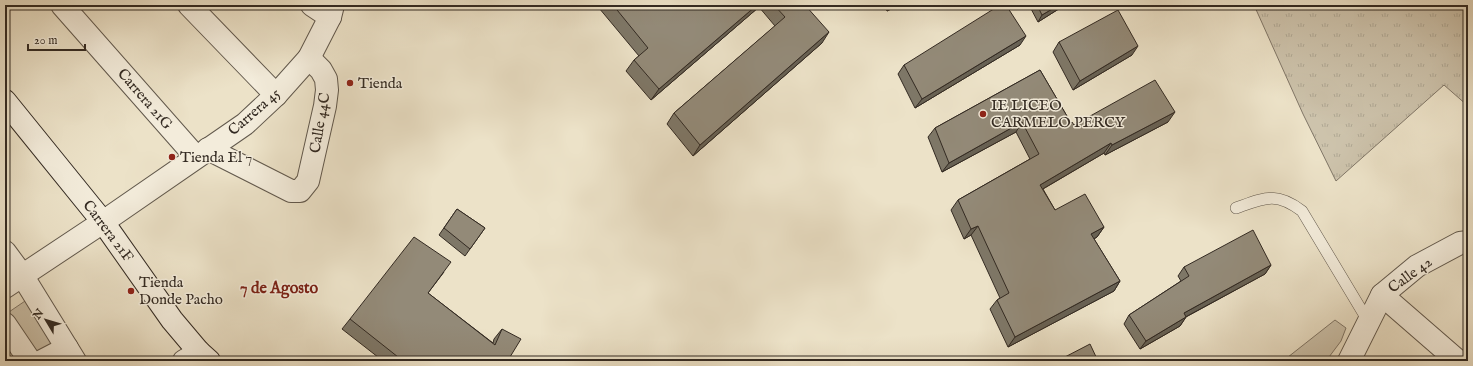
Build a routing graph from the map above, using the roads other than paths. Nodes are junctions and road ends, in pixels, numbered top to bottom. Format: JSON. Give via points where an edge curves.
{"nodes":[{"id":1,"x":62,"y":5,"type":"edge"},
{"id":2,"x":189,"y":5,"type":"edge"},
{"id":3,"x":312,"y":5,"type":"edge"},
{"id":4,"x":332,"y":11,"type":"edge"},
{"id":5,"x":309,"y":58,"type":"junction"},
{"id":6,"x":276,"y":95,"type":"junction"},
{"id":7,"x":5,"y":101,"type":"edge"},
{"id":8,"x":202,"y":153,"type":"junction"},
{"id":9,"x":1236,"y":208,"type":"dead end"},
{"id":10,"x":103,"y":222,"type":"junction"},
{"id":11,"x":1464,"y":242,"type":"edge"},
{"id":12,"x":5,"y":252,"type":"edge"},
{"id":13,"x":14,"y":281,"type":"edge"},
{"id":14,"x":1382,"y":295,"type":"junction"},
{"id":15,"x":1368,"y":321,"type":"junction"},
{"id":16,"x":5,"y":324,"type":"edge"},
{"id":17,"x":71,"y":354,"type":"edge"},
{"id":18,"x":197,"y":358,"type":"edge"},
{"id":19,"x":30,"y":361,"type":"edge"},
{"id":20,"x":42,"y":361,"type":"edge"},
{"id":21,"x":1349,"y":361,"type":"edge"},
{"id":22,"x":1458,"y":361,"type":"edge"}],
"edges":[{"from":1,"to":8,"type":"street","name":"Carrera 21G"},
{"from":2,"to":6,"type":"street"},
{"from":3,"to":4,"type":"street"},
{"from":4,"to":5,"type":"street","name":"Carrera 45"},
{"from":5,"to":6,"type":"street","name":"Carrera 45"},
{"from":5,"to":8,"type":"street","name":"Calle 44C","via":[[321,70],[326,79],[327,90],[308,181],[300,191],[291,191]]},
{"from":6,"to":8,"type":"street","name":"Carrera 45","via":[[245,124]]},
{"from":7,"to":10,"type":"street","name":"Carrera 21F"},
{"from":8,"to":10,"type":"street","name":"Carrera 45"},
{"from":9,"to":15,"type":"lane","via":[[1272,197],[1290,201],[1302,211]]},
{"from":10,"to":13,"type":"street","name":"Carrera 45"},
{"from":10,"to":18,"type":"street","name":"Carrera 21F"},
{"from":11,"to":14,"type":"street","name":"Calle 42","via":[[1417,266]]},
{"from":12,"to":13,"type":"street"},
{"from":13,"to":17,"type":"street"},
{"from":14,"to":15,"type":"street","name":"Calle 42"},
{"from":14,"to":22,"type":"street"},
{"from":15,"to":21,"type":"street","name":"Calle 42"},
{"from":16,"to":19,"type":"street"},
{"from":17,"to":20,"type":"street"}]}
